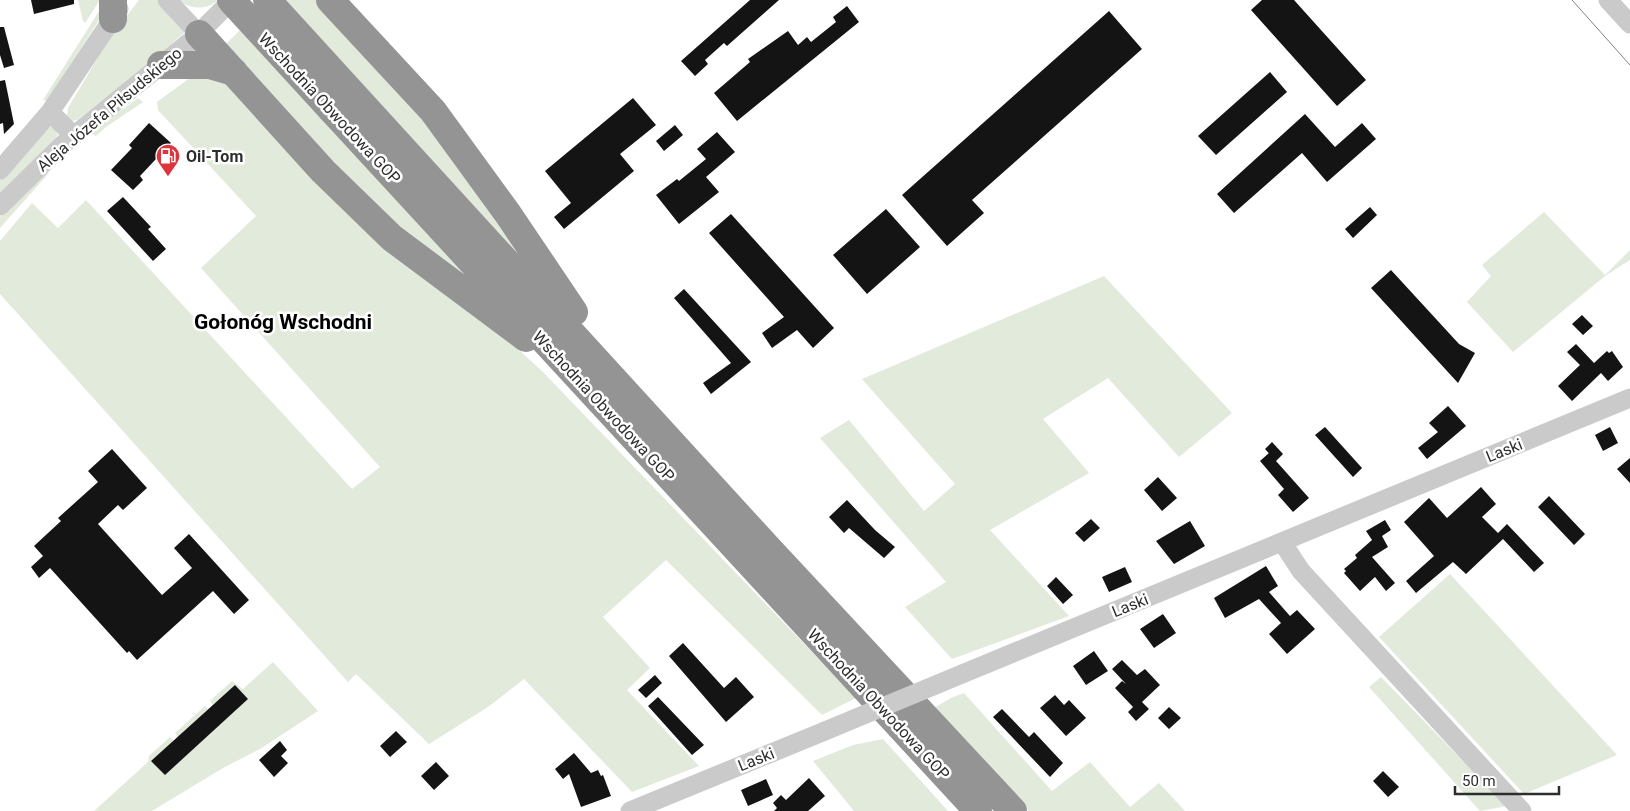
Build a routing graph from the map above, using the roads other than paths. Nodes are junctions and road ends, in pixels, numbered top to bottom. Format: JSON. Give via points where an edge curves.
{"nodes":[{"id":1,"x":167,"y":0,"type":"edge"},
{"id":2,"x":232,"y":0,"type":"edge"},
{"id":3,"x":268,"y":0,"type":"edge"},
{"id":4,"x":1608,"y":0,"type":"edge"},
{"id":5,"x":335,"y":3,"type":"edge"},
{"id":6,"x":117,"y":6,"type":"edge"},
{"id":7,"x":1630,"y":24,"type":"edge"},
{"id":8,"x":198,"y":34,"type":"junction"},
{"id":9,"x":161,"y":65,"type":"junction"},
{"id":10,"x":234,"y":72,"type":"junction"},
{"id":11,"x":50,"y":112,"type":"junction"},
{"id":12,"x":73,"y":135,"type":"junction"},
{"id":13,"x":0,"y":170,"type":"edge"},
{"id":14,"x":0,"y":206,"type":"edge"},
{"id":15,"x":558,"y":355,"type":"junction"},
{"id":16,"x":607,"y":370,"type":"junction"},
{"id":17,"x":1630,"y":398,"type":"edge"},
{"id":18,"x":1282,"y":542,"type":"junction"},
{"id":19,"x":630,"y":811,"type":"edge"},
{"id":20,"x":978,"y":811,"type":"edge"},
{"id":21,"x":1013,"y":811,"type":"edge"},
{"id":22,"x":1522,"y":811,"type":"edge"}],
"edges":[{"from":1,"to":8,"type":"street"},
{"from":2,"to":8,"type":"street","name":"Aleja Józefa Piłsudskiego"},
{"from":2,"to":15,"type":"highway","name":"Wschodnia Obwodowa GOP","bridge":true},
{"from":3,"to":16,"type":"highway","name":"Wschodnia Obwodowa GOP"},
{"from":4,"to":7,"type":"street"},
{"from":5,"to":16,"type":"highway","via":[[433,111],[465,154],[575,314]]},
{"from":6,"to":11,"type":"street","name":"Aleja Józefa Piłsudskiego"},
{"from":8,"to":9,"type":"street","name":"Aleja Józefa Piłsudskiego"},
{"from":8,"to":10,"type":"highway"},
{"from":9,"to":10,"type":"highway","via":[[210,65]]},
{"from":9,"to":12,"type":"street","name":"Aleja Józefa Piłsudskiego"},
{"from":10,"to":15,"type":"highway","via":[[323,170],[392,238],[517,333]]},
{"from":11,"to":12,"type":"street"},
{"from":11,"to":13,"type":"street","name":"Aleja Józefa Piłsudskiego"},
{"from":12,"to":14,"type":"street","name":"Aleja Józefa Piłsudskiego"},
{"from":15,"to":20,"type":"highway","name":"Wschodnia Obwodowa GOP"},
{"from":16,"to":21,"type":"highway","name":"Wschodnia Obwodowa GOP"},
{"from":17,"to":18,"type":"street","name":"Laski"},
{"from":18,"to":19,"type":"street","name":"Laski","bridge":true},
{"from":18,"to":22,"type":"street","via":[[1298,568]]}]}
